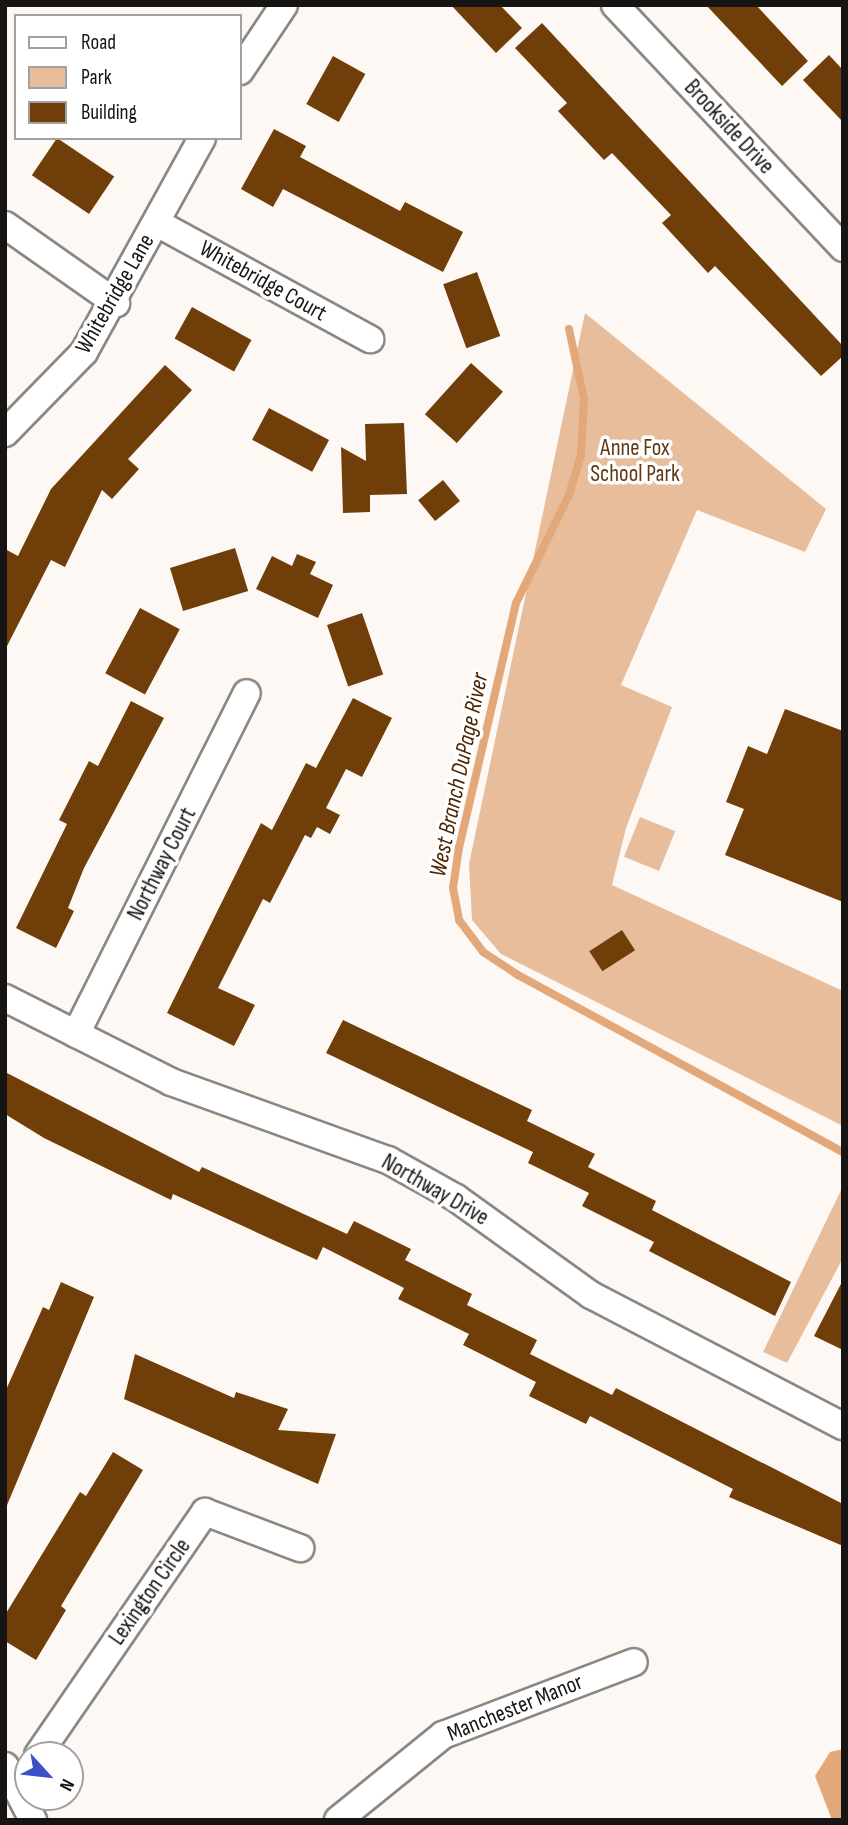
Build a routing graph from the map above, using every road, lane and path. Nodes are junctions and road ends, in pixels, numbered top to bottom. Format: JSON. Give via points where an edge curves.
{"nodes":[{"id":1,"x":284,"y":5,"type":"edge"},
{"id":2,"x":615,"y":5,"type":"edge"},
{"id":3,"x":242,"y":68,"type":"edge"},
{"id":4,"x":201,"y":140,"type":"edge"},
{"id":5,"x":157,"y":223,"type":"junction"},
{"id":6,"x":5,"y":225,"type":"edge"},
{"id":7,"x":843,"y":248,"type":"edge"},
{"id":8,"x":116,"y":303,"type":"junction"},
{"id":9,"x":370,"y":339,"type":"dead end"},
{"id":10,"x":5,"y":433,"type":"edge"},
{"id":11,"x":247,"y":693,"type":"dead end"},
{"id":12,"x":5,"y":998,"type":"edge"},
{"id":13,"x":76,"y":1034,"type":"junction"},
{"id":14,"x":843,"y":1426,"type":"edge"},
{"id":15,"x":300,"y":1548,"type":"dead end"},
{"id":16,"x":635,"y":1662,"type":"dead end"},
{"id":17,"x":47,"y":1741,"type":"edge"},
{"id":18,"x":338,"y":1820,"type":"edge"}],
"edges":[{"from":1,"to":3,"type":"street"},
{"from":2,"to":7,"type":"street","name":"Brookside Drive"},
{"from":4,"to":5,"type":"street","name":"Whitebridge Lane"},
{"from":5,"to":8,"type":"street","name":"Whitebridge Lane"},
{"from":5,"to":9,"type":"street","name":"Whitebridge Court"},
{"from":6,"to":8,"type":"street"},
{"from":8,"to":10,"type":"street","name":"Whitebridge Lane","via":[[83,352]]},
{"from":11,"to":13,"type":"street","name":"Northway Court"},
{"from":12,"to":13,"type":"street","name":"Northway Drive"},
{"from":13,"to":14,"type":"street","name":"Northway Drive","via":[[200,1094],[388,1160],[468,1205],[591,1295]]},
{"from":15,"to":17,"type":"street","name":"Lexington Circle","via":[[205,1512]]},
{"from":16,"to":18,"type":"street","name":"Manchester Manor","via":[[443,1735]]}]}
